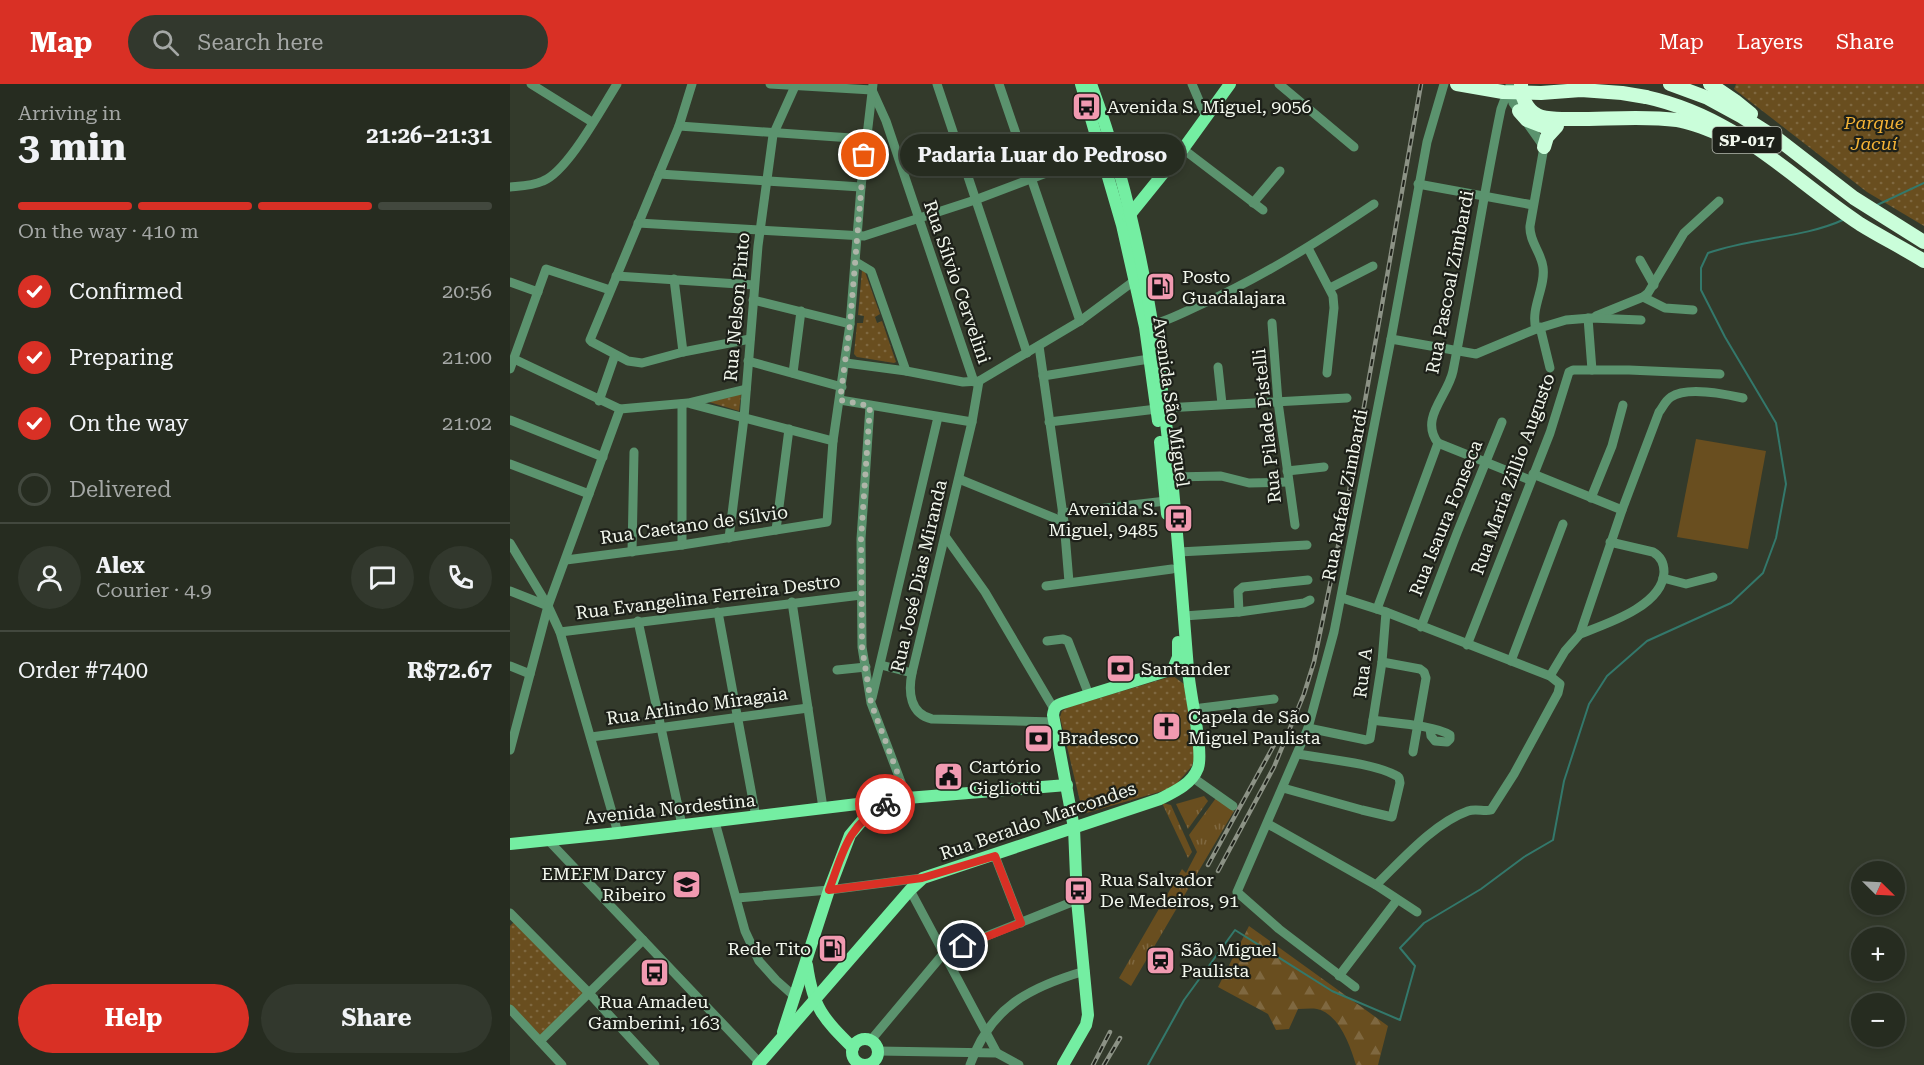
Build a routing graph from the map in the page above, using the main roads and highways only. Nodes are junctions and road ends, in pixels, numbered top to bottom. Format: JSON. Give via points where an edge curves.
{"nodes":[{"id":1,"x":1081,"y":84,"type":"edge"},
{"id":2,"x":1091,"y":84,"type":"edge"},
{"id":3,"x":1230,"y":84,"type":"edge"},
{"id":4,"x":1457,"y":84,"type":"edge"},
{"id":5,"x":1670,"y":84,"type":"edge"},
{"id":6,"x":1710,"y":84,"type":"edge"},
{"id":7,"x":1514,"y":87,"type":"edge"},
{"id":8,"x":1519,"y":111,"type":"road end"},
{"id":9,"x":1573,"y":119,"type":"junction"},
{"id":10,"x":1557,"y":126,"type":"junction"},
{"id":11,"x":1779,"y":140,"type":"junction"},
{"id":12,"x":1544,"y":147,"type":"road end"},
{"id":13,"x":1763,"y":151,"type":"junction"},
{"id":14,"x":1131,"y":214,"type":"junction"},
{"id":15,"x":1122,"y":225,"type":"junction"},
{"id":16,"x":1924,"y":242,"type":"edge"},
{"id":17,"x":1924,"y":261,"type":"edge"},
{"id":18,"x":1149,"y":326,"type":"junction"},
{"id":19,"x":1160,"y":408,"type":"junction"},
{"id":20,"x":1173,"y":669,"type":"junction"},
{"id":21,"x":1189,"y":686,"type":"junction"},
{"id":22,"x":1192,"y":777,"type":"joint"},
{"id":23,"x":1067,"y":785,"type":"junction"},
{"id":24,"x":889,"y":802,"type":"junction"},
{"id":25,"x":829,"y":808,"type":"junction"},
{"id":26,"x":1074,"y":828,"type":"junction"},
{"id":27,"x":510,"y":834,"type":"edge"},
{"id":28,"x":850,"y":835,"type":"junction"},
{"id":29,"x":516,"y":843,"type":"edge"},
{"id":30,"x":807,"y":960,"type":"junction"},
{"id":31,"x":814,"y":999,"type":"junction"},
{"id":32,"x":781,"y":1038,"type":"junction"},
{"id":33,"x":853,"y":1048,"type":"junction"},
{"id":34,"x":759,"y":1064,"type":"edge"},
{"id":35,"x":862,"y":1064,"type":"edge"},
{"id":36,"x":1063,"y":1065,"type":"edge"}],
"edges":[{"from":1,"to":15,"type":"main road","name":"Avenida São Miguel"},
{"from":2,"to":14,"type":"main road","name":"Avenida São Miguel"},
{"from":3,"to":14,"type":"main road"},
{"from":4,"to":13,"type":"highway","number":"SP-017","bridge":true,"via":[[1503,92],[1581,90],[1646,97],[1714,121]]},
{"from":5,"to":11,"type":"highway","number":"SP-017","via":[[1723,106]]},
{"from":6,"to":11,"type":"highway","via":[[1736,101]]},
{"from":7,"to":9,"type":"highway","via":[[1538,116]]},
{"from":8,"to":10,"type":"highway","via":[[1537,125]]},
{"from":9,"to":10,"type":"highway"},
{"from":9,"to":13,"type":"highway","via":[[1676,120]]},
{"from":10,"to":12,"type":"highway"},
{"from":11,"to":16,"type":"highway","number":"SP-017","via":[[1854,198]]},
{"from":13,"to":17,"type":"highway","number":"SP-017","via":[[1862,225]]},
{"from":14,"to":15,"type":"main road"},
{"from":14,"to":18,"type":"main road","name":"Avenida São Miguel"},
{"from":15,"to":18,"type":"main road","name":"Avenida São Miguel"},
{"from":18,"to":19,"type":"main road","name":"Avenida São Miguel"},
{"from":18,"to":19,"type":"main road","name":"Avenida São Miguel","via":[[1149,359]]},
{"from":19,"to":20,"type":"main road","name":"Avenida São Miguel","via":[[1179,653]]},
{"from":19,"to":21,"type":"main road","name":"Avenida São Miguel","via":[[1173,477]]},
{"from":20,"to":21,"type":"main road","via":[[1184,675]]},
{"from":20,"to":23,"type":"main road","via":[[1057,705],[1054,715]]},
{"from":21,"to":22,"type":"main road","name":"Avenida São Miguel","via":[[1199,762]]},
{"from":22,"to":26,"type":"main road","name":"Rua Beraldo Marcondes","via":[[1177,791],[1160,799]]},
{"from":23,"to":24,"type":"main road"},
{"from":23,"to":26,"type":"main road"},
{"from":24,"to":25,"type":"main road","name":"Avenida Nordestina"},
{"from":24,"to":28,"type":"main road","via":[[866,816]]},
{"from":25,"to":28,"type":"main road","via":[[849,814]]},
{"from":25,"to":29,"type":"main road","name":"Avenida Nordestina"},
{"from":26,"to":31,"type":"main road","name":"Rua Beraldo Marcondes","via":[[922,878]]},
{"from":26,"to":36,"type":"main road","via":[[1087,1020]]},
{"from":27,"to":29,"type":"main road"},
{"from":28,"to":30,"type":"main road"},
{"from":30,"to":31,"type":"main road"},
{"from":30,"to":32,"type":"main road"},
{"from":31,"to":32,"type":"main road","name":"Rua Beraldo Marcondes"},
{"from":31,"to":33,"type":"main road","via":[[825,1020]]},
{"from":32,"to":34,"type":"main road","name":"Rua Beraldo Marcondes"},
{"from":33,"to":35,"type":"main road","via":[[854,1058]]},
{"from":33,"to":35,"type":"main road","via":[[860,1040],[874,1046],[873,1062]]}]}
